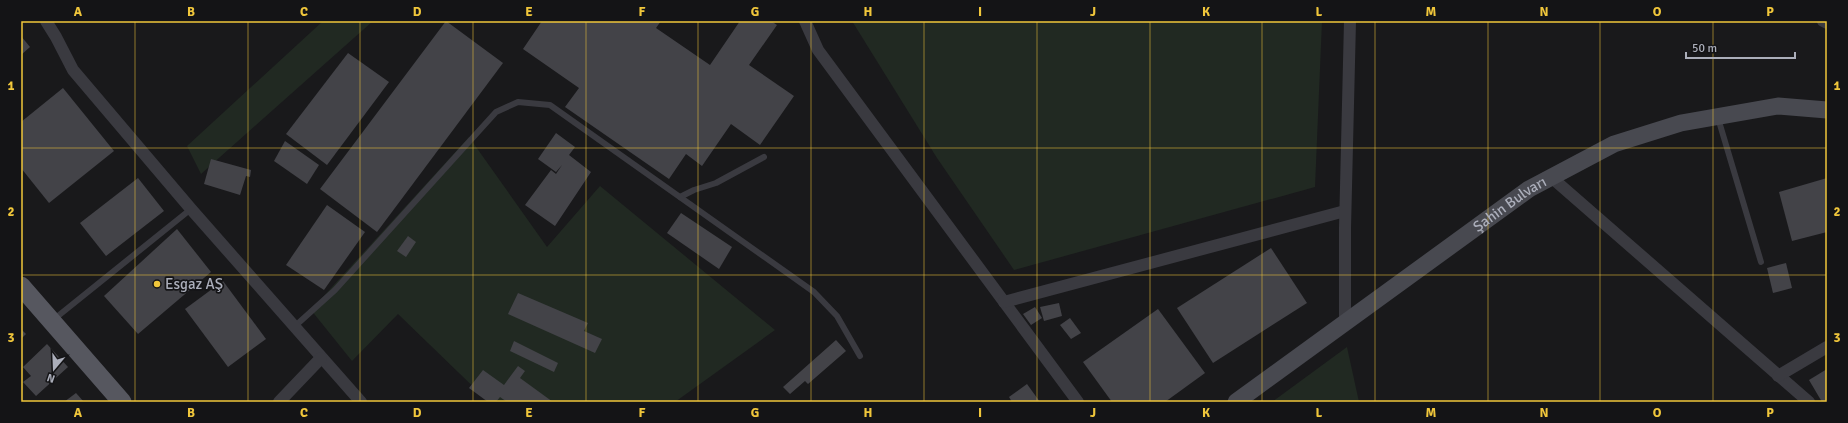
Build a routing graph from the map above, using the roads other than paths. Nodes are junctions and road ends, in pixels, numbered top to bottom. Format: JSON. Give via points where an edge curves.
{"nodes":[{"id":1,"x":46,"y":21,"type":"edge"},
{"id":2,"x":804,"y":21,"type":"edge"},
{"id":3,"x":1350,"y":21,"type":"edge"},
{"id":4,"x":1823,"y":21,"type":"edge"},
{"id":5,"x":1827,"y":23,"type":"edge"},
{"id":6,"x":1827,"y":110,"type":"edge"},
{"id":7,"x":1718,"y":116,"type":"junction"},
{"id":8,"x":764,"y":157,"type":"dead end"},
{"id":9,"x":1551,"y":177,"type":"junction"},
{"id":10,"x":680,"y":197,"type":"junction"},
{"id":11,"x":191,"y":209,"type":"junction"},
{"id":12,"x":1345,"y":211,"type":"junction"},
{"id":13,"x":1761,"y":262,"type":"dead end"},
{"id":14,"x":21,"y":286,"type":"edge"},
{"id":15,"x":1004,"y":302,"type":"junction"},
{"id":16,"x":52,"y":321,"type":"junction"},
{"id":17,"x":1345,"y":322,"type":"junction"},
{"id":18,"x":294,"y":327,"type":"junction"},
{"id":19,"x":1827,"y":347,"type":"edge"},
{"id":20,"x":860,"y":356,"type":"dead end"},
{"id":21,"x":321,"y":358,"type":"junction"},
{"id":22,"x":1778,"y":376,"type":"junction"},
{"id":23,"x":122,"y":402,"type":"edge"},
{"id":24,"x":279,"y":402,"type":"edge"},
{"id":25,"x":361,"y":402,"type":"edge"},
{"id":26,"x":1078,"y":402,"type":"edge"},
{"id":27,"x":1236,"y":402,"type":"edge"},
{"id":28,"x":1809,"y":402,"type":"edge"}],
"edges":[{"from":1,"to":11,"type":"street","via":[[73,70]]},
{"from":2,"to":15,"type":"street","via":[[818,50]]},
{"from":3,"to":12,"type":"street"},
{"from":4,"to":5,"type":"street"},
{"from":6,"to":7,"type":"street","name":"Şahin Bulvarı","via":[[1778,106]]},
{"from":7,"to":9,"type":"street","name":"Şahin Bulvarı","via":[[1681,122],[1614,144]]},
{"from":7,"to":13,"type":"lane"},
{"from":8,"to":10,"type":"lane","via":[[716,183]]},
{"from":9,"to":17,"type":"street","name":"Şahin Bulvarı","via":[[1529,189]]},
{"from":9,"to":22,"type":"street"},
{"from":10,"to":18,"type":"lane","via":[[550,105],[518,102],[496,112],[335,290]]},
{"from":10,"to":20,"type":"lane","via":[[814,292],[837,316]]},
{"from":11,"to":16,"type":"lane"},
{"from":11,"to":18,"type":"street"},
{"from":12,"to":15,"type":"street"},
{"from":12,"to":17,"type":"street"},
{"from":14,"to":16,"type":"main road"},
{"from":15,"to":26,"type":"street"},
{"from":16,"to":23,"type":"main road"},
{"from":17,"to":27,"type":"street","name":"Şahin Bulvarı"},
{"from":18,"to":21,"type":"street"},
{"from":19,"to":22,"type":"street"},
{"from":21,"to":24,"type":"street"},
{"from":21,"to":25,"type":"street"},
{"from":22,"to":28,"type":"street"}]}
